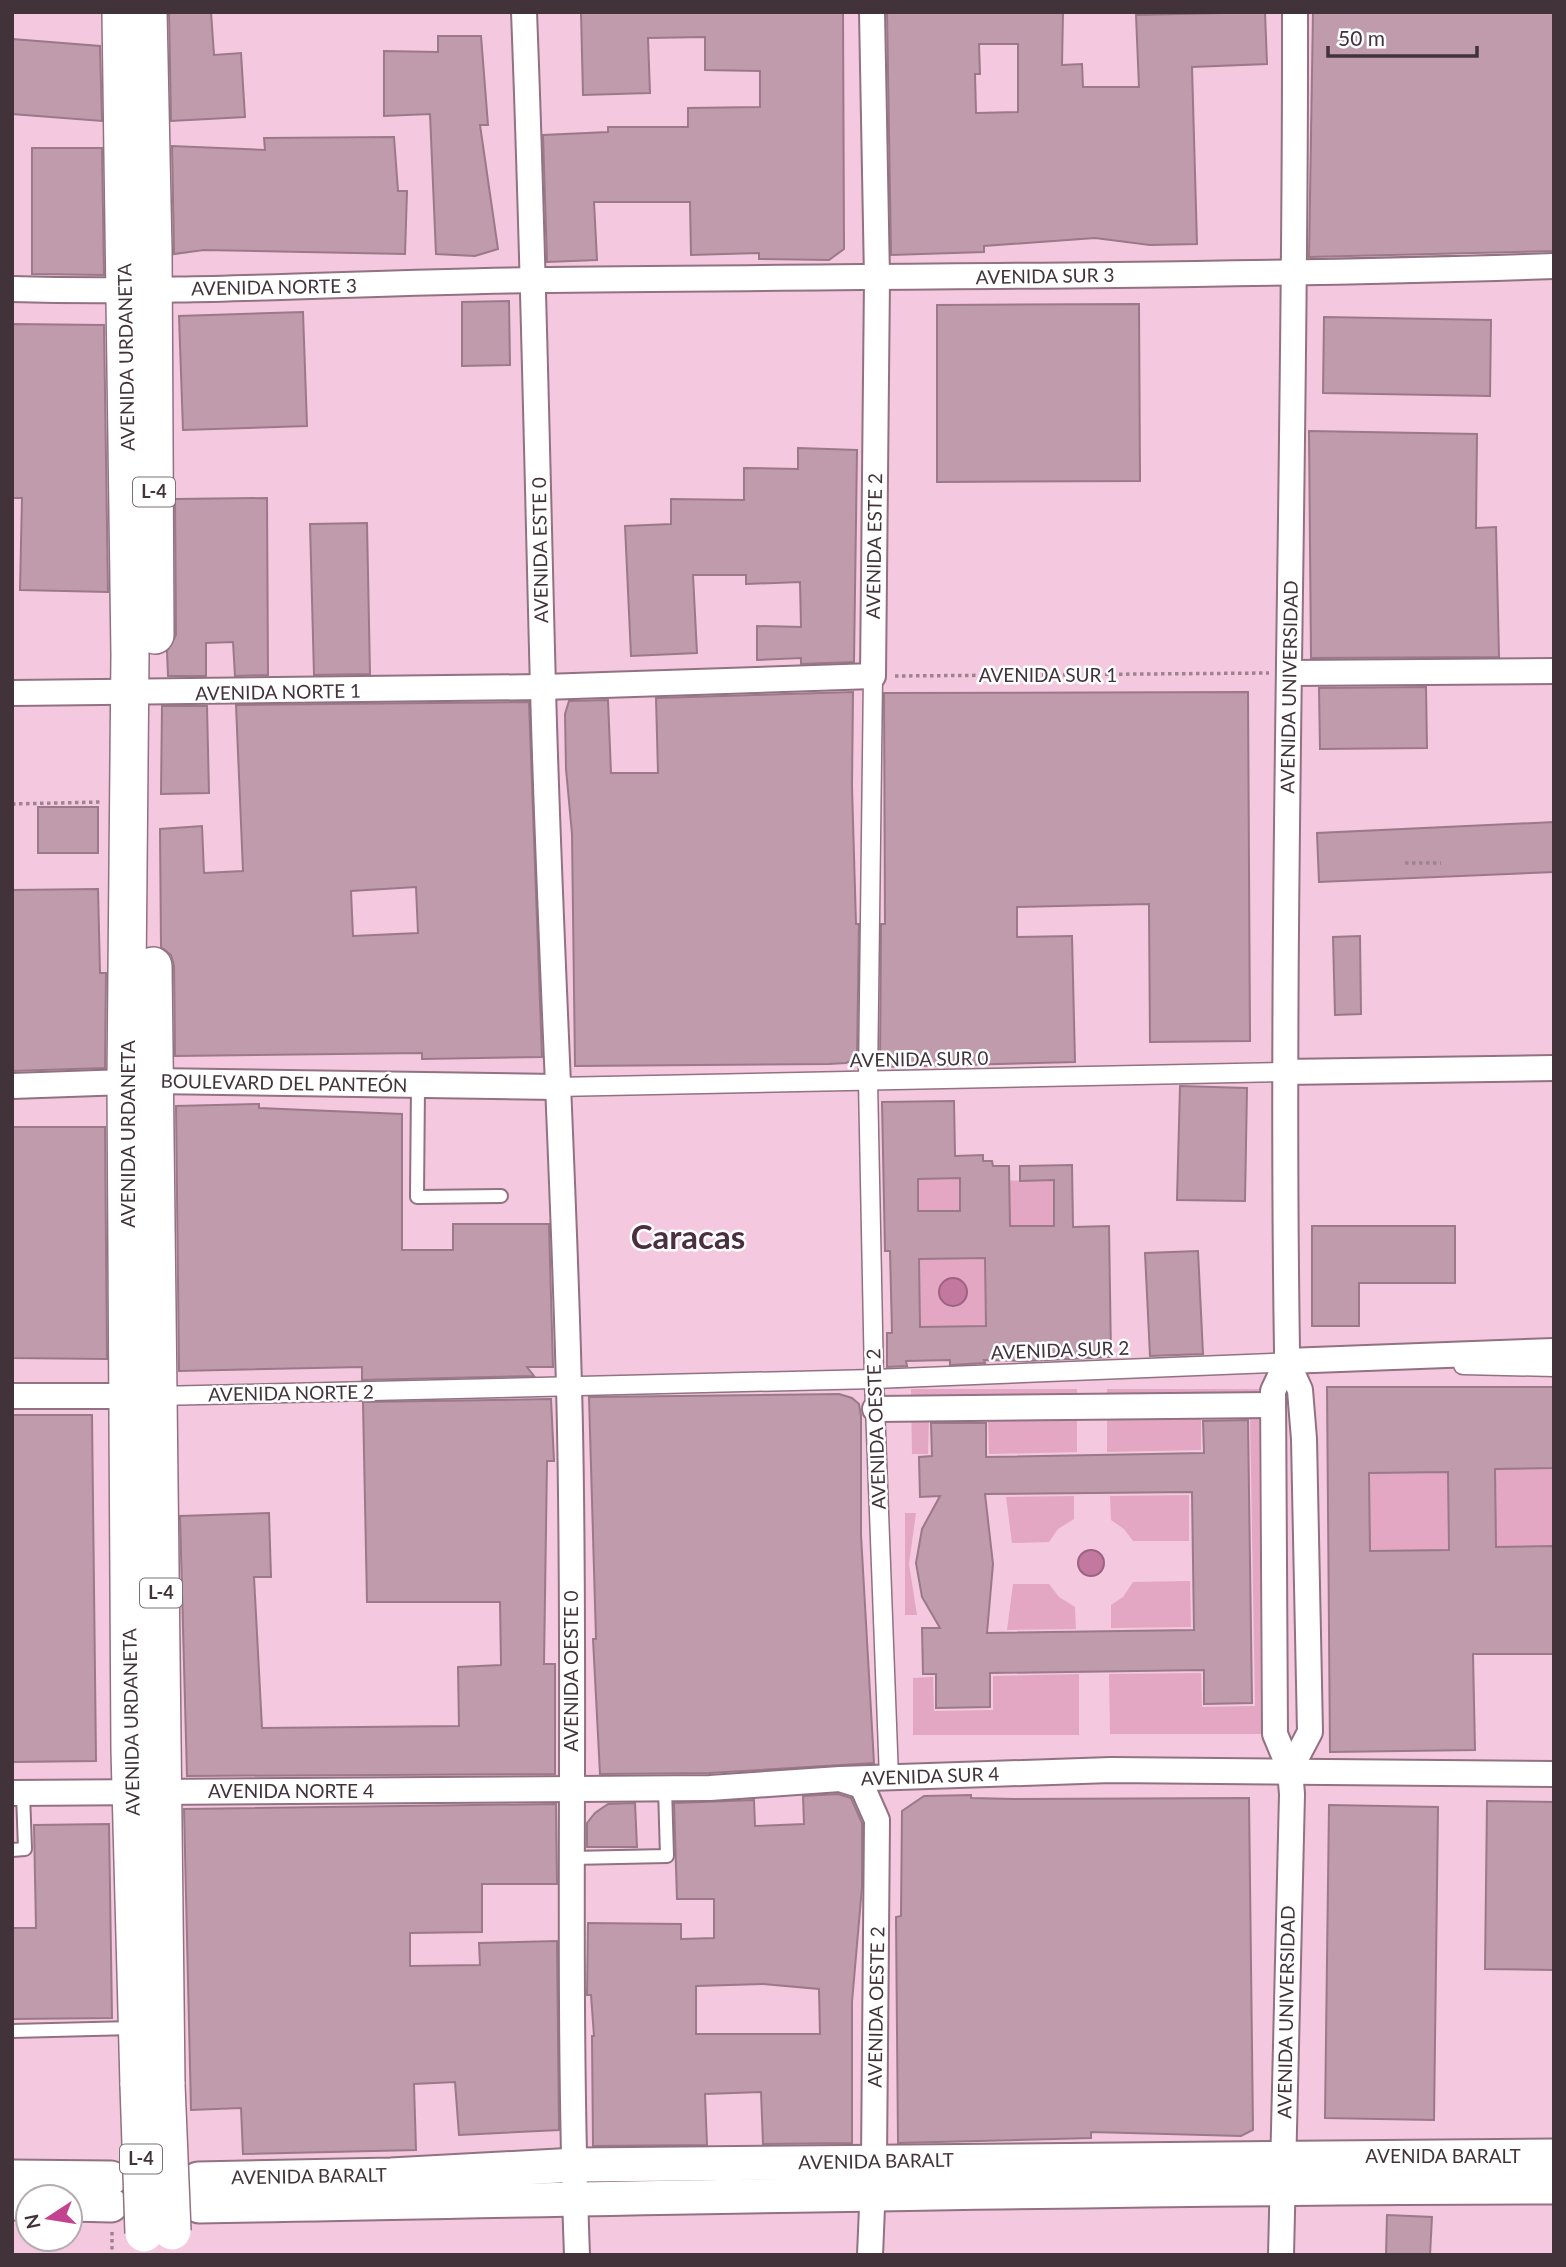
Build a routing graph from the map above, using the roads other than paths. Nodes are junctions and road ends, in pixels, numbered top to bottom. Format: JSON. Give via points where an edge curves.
{"nodes":[{"id":1,"x":121,"y":12,"type":"edge"},
{"id":2,"x":148,"y":12,"type":"edge"},
{"id":3,"x":524,"y":12,"type":"edge"},
{"id":4,"x":872,"y":12,"type":"edge"},
{"id":5,"x":1295,"y":12,"type":"edge"},
{"id":6,"x":1540,"y":263,"type":"edge"},
{"id":7,"x":1296,"y":273,"type":"junction"},
{"id":8,"x":877,"y":278,"type":"junction"},
{"id":9,"x":535,"y":280,"type":"junction"},
{"id":10,"x":12,"y":289,"type":"edge"},
{"id":11,"x":139,"y":290,"type":"junction"},
{"id":12,"x":1554,"y":671,"type":"edge"},
{"id":13,"x":1289,"y":673,"type":"junction"},
{"id":14,"x":873,"y":676,"type":"junction"},
{"id":15,"x":543,"y":687,"type":"junction"},
{"id":16,"x":12,"y":693,"type":"edge"},
{"id":17,"x":143,"y":694,"type":"junction"},
{"id":18,"x":1554,"y":1068,"type":"edge"},
{"id":19,"x":1283,"y":1072,"type":"junction"},
{"id":20,"x":140,"y":1081,"type":"junction"},
{"id":21,"x":868,"y":1081,"type":"junction"},
{"id":22,"x":418,"y":1085,"type":"junction"},
{"id":23,"x":12,"y":1086,"type":"edge"},
{"id":24,"x":556,"y":1087,"type":"junction"},
{"id":25,"x":501,"y":1196,"type":"dead end"},
{"id":26,"x":1554,"y":1351,"type":"edge"},
{"id":27,"x":1287,"y":1362,"type":"junction"},
{"id":28,"x":1554,"y":1367,"type":"edge"},
{"id":29,"x":574,"y":1378,"type":"junction"},
{"id":30,"x":874,"y":1378,"type":"junction"},
{"id":31,"x":12,"y":1396,"type":"edge"},
{"id":32,"x":144,"y":1396,"type":"junction"},
{"id":33,"x":1272,"y":1405,"type":"junction"},
{"id":34,"x":875,"y":1409,"type":"junction"},
{"id":35,"x":1290,"y":1770,"type":"junction"},
{"id":36,"x":1554,"y":1774,"type":"edge"},
{"id":37,"x":889,"y":1778,"type":"junction"},
{"id":38,"x":841,"y":1779,"type":"junction"},
{"id":39,"x":665,"y":1788,"type":"junction"},
{"id":40,"x":571,"y":1789,"type":"junction"},
{"id":41,"x":147,"y":1791,"type":"junction"},
{"id":42,"x":18,"y":1793,"type":"edge"},
{"id":43,"x":12,"y":1850,"type":"edge"},
{"id":44,"x":571,"y":1858,"type":"junction"},
{"id":45,"x":133,"y":2013,"type":"junction"},
{"id":46,"x":12,"y":2031,"type":"edge"},
{"id":47,"x":153,"y":2085,"type":"junction"},
{"id":48,"x":1554,"y":2155,"type":"edge"},
{"id":49,"x":874,"y":2160,"type":"junction"},
{"id":50,"x":576,"y":2165,"type":"junction"},
{"id":51,"x":1284,"y":2173,"type":"junction"},
{"id":52,"x":12,"y":2178,"type":"edge"},
{"id":53,"x":47,"y":2183,"type":"edge"},
{"id":54,"x":1554,"y":2187,"type":"edge"},
{"id":55,"x":84,"y":2188,"type":"edge"},
{"id":56,"x":872,"y":2193,"type":"junction"},
{"id":57,"x":84,"y":2200,"type":"edge"},
{"id":58,"x":575,"y":2201,"type":"junction"},
{"id":59,"x":158,"y":2243,"type":"edge"},
{"id":60,"x":577,"y":2255,"type":"edge"},
{"id":61,"x":870,"y":2255,"type":"edge"},
{"id":62,"x":1282,"y":2255,"type":"edge"}],
"edges":[{"from":1,"to":11,"type":"main road","name":"AVENIDA URDANETA","number":"L-4"},
{"from":2,"to":11,"type":"main road","name":"AVENIDA URDANETA","number":"L-4"},
{"from":3,"to":9,"type":"street","name":"AVENIDA ESTE 0"},
{"from":4,"to":8,"type":"street","name":"AVENIDA ESTE 2"},
{"from":5,"to":7,"type":"street","name":"AVENIDA UNIVERSIDAD"},
{"from":6,"to":7,"type":"street","name":"AVENIDA SUR 3"},
{"from":7,"to":8,"type":"street","name":"AVENIDA SUR 3"},
{"from":7,"to":13,"type":"street","name":"AVENIDA UNIVERSIDAD"},
{"from":8,"to":9,"type":"street","name":"AVENIDA SUR 3"},
{"from":8,"to":14,"type":"street","name":"AVENIDA ESTE 2"},
{"from":9,"to":11,"type":"street","name":"AVENIDA NORTE 3"},
{"from":9,"to":15,"type":"street","name":"AVENIDA ESTE 0"},
{"from":10,"to":11,"type":"street","name":"AVENIDA NORTE 3"},
{"from":11,"to":17,"type":"main road","name":"AVENIDA URDANETA","number":"L-4"},
{"from":12,"to":13,"type":"street"},
{"from":13,"to":19,"type":"street","name":"AVENIDA UNIVERSIDAD"},
{"from":14,"to":15,"type":"street"},
{"from":14,"to":21,"type":"street","name":"AVENIDA ESTE 2"},
{"from":15,"to":17,"type":"street","name":"AVENIDA NORTE 1"},
{"from":15,"to":24,"type":"street","name":"AVENIDA ESTE 0"},
{"from":16,"to":17,"type":"street","name":"AVENIDA NORTE 1"},
{"from":17,"to":20,"type":"main road","name":"AVENIDA URDANETA","number":"L-4"},
{"from":17,"to":20,"type":"main road","name":"AVENIDA URDANETA","number":"L-4","via":[[131,801]]},
{"from":18,"to":19,"type":"street"},
{"from":19,"to":21,"type":"street","name":"AVENIDA SUR 0"},
{"from":19,"to":27,"type":"street","name":"AVENIDA UNIVERSIDAD"},
{"from":20,"to":22,"type":"street","name":"BOULEVARD DEL PANTEÓN"},
{"from":20,"to":23,"type":"street","name":"BOULEVARD DEL PANTEÓN"},
{"from":20,"to":32,"type":"main road","name":"AVENIDA URDANETA","number":"L-4"},
{"from":21,"to":24,"type":"street","name":"AVENIDA SUR 0"},
{"from":21,"to":30,"type":"street","name":"AVENIDA OESTE 2"},
{"from":22,"to":24,"type":"street","name":"BOULEVARD DEL PANTEÓN"},
{"from":22,"to":25,"type":"lane","via":[[417,1197]]},
{"from":24,"to":29,"type":"street","name":"AVENIDA OESTE 0"},
{"from":26,"to":27,"type":"street"},
{"from":27,"to":28,"type":"street","name":"AVENIDA SUR 2"},
{"from":27,"to":30,"type":"street","name":"AVENIDA SUR 2"},
{"from":27,"to":33,"type":"street","name":"AVENIDA UNIVERSIDAD","via":[[1273,1391]]},
{"from":27,"to":35,"type":"street","name":"AVENIDA UNIVERSIDAD","via":[[1300,1390],[1304,1439],[1310,1732]]},
{"from":29,"to":30,"type":"street","name":"AVENIDA SUR 2"},
{"from":29,"to":32,"type":"street","name":"AVENIDA NORTE 2"},
{"from":29,"to":40,"type":"street","name":"AVENIDA OESTE 0"},
{"from":30,"to":34,"type":"street","name":"AVENIDA OESTE 2"},
{"from":31,"to":32,"type":"street","name":"AVENIDA NORTE 2"},
{"from":32,"to":41,"type":"main road","name":"AVENIDA URDANETA","number":"L-4"},
{"from":33,"to":34,"type":"street"},
{"from":33,"to":35,"type":"street","name":"AVENIDA UNIVERSIDAD","via":[[1275,1734]]},
{"from":34,"to":37,"type":"street","name":"AVENIDA OESTE 2"},
{"from":35,"to":36,"type":"street","name":"AVENIDA SUR 4"},
{"from":35,"to":37,"type":"street","name":"AVENIDA SUR 4","via":[[1111,1770]]},
{"from":35,"to":51,"type":"street","name":"AVENIDA UNIVERSIDAD"},
{"from":37,"to":38,"type":"street","name":"AVENIDA SUR 4"},
{"from":38,"to":39,"type":"street","name":"AVENIDA SUR 4"},
{"from":38,"to":49,"type":"street","name":"AVENIDA OESTE 2","via":[[862,1786],[877,1820]]},
{"from":39,"to":40,"type":"street","name":"AVENIDA SUR 4"},
{"from":39,"to":44,"type":"lane","via":[[667,1856]]},
{"from":40,"to":41,"type":"street","name":"AVENIDA NORTE 4"},
{"from":40,"to":44,"type":"street","name":"AVENIDA OESTE 0"},
{"from":41,"to":42,"type":"street","name":"AVENIDA NORTE 4"},
{"from":41,"to":45,"type":"main road","name":"AVENIDA URDANETA","number":"L-4"},
{"from":41,"to":47,"type":"main road","name":"AVENIDA URDANETA","number":"L-4"},
{"from":42,"to":43,"type":"lane","via":[[25,1849]]},
{"from":44,"to":50,"type":"street","name":"AVENIDA OESTE 0"},
{"from":45,"to":46,"type":"lane"},
{"from":45,"to":47,"type":"main road","name":"AVENIDA URDANETA","number":"L-4"},
{"from":47,"to":59,"type":"main road","name":"AVENIDA URDANETA","number":"L-4","bridge":true},
{"from":48,"to":51,"type":"main road","name":"AVENIDA BARALT"},
{"from":49,"to":50,"type":"main road","name":"AVENIDA BARALT"},
{"from":49,"to":51,"type":"main road","name":"AVENIDA BARALT"},
{"from":49,"to":56,"type":"street","name":"AVENIDA OESTE 2"},
{"from":50,"to":58,"type":"street","name":"AVENIDA OESTE 0"},
{"from":50,"to":58,"type":"main road","name":"AVENIDA BARALT","via":[[199,2192]]},
{"from":51,"to":54,"type":"main road","name":"AVENIDA BARALT"},
{"from":51,"to":56,"type":"main road","name":"AVENIDA BARALT"},
{"from":51,"to":62,"type":"street","name":"AVENIDA UNIVERSIDAD"},
{"from":52,"to":53,"type":"main road"},
{"from":55,"to":57,"type":"main road","via":[[111,2192]]},
{"from":56,"to":58,"type":"main road","name":"AVENIDA BARALT"},
{"from":56,"to":61,"type":"street","name":"AVENIDA OESTE 2"},
{"from":58,"to":60,"type":"street","name":"AVENIDA OESTE 0"}]}
